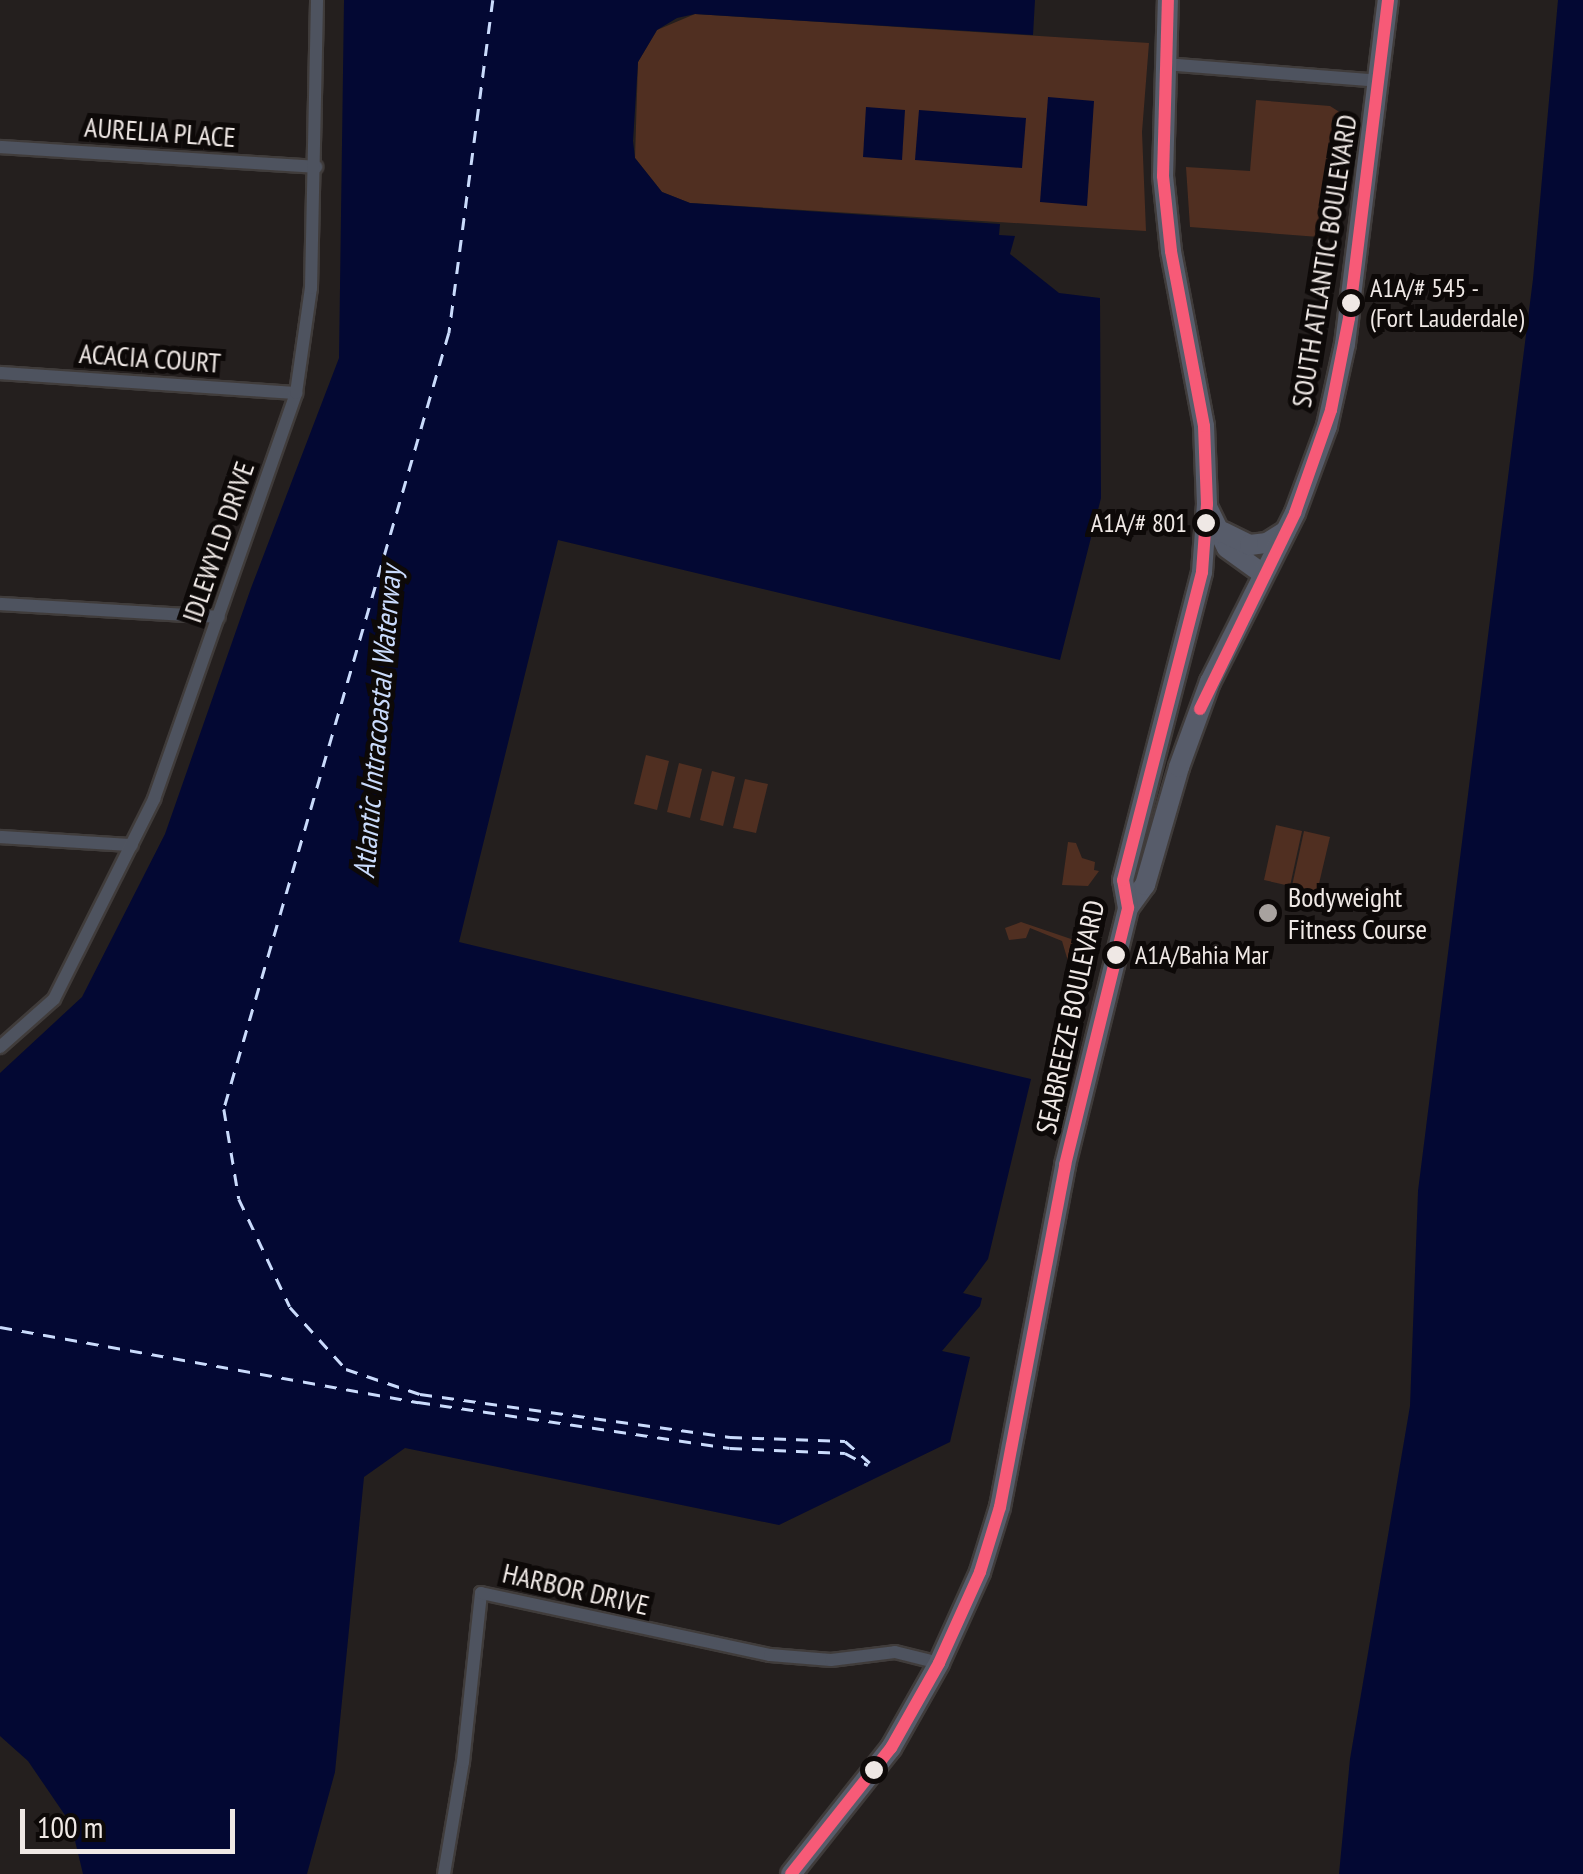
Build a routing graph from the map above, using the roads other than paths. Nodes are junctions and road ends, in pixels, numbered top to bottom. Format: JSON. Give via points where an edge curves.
{"nodes":[{"id":1,"x":317,"y":0,"type":"edge"},
{"id":2,"x":1168,"y":0,"type":"edge"},
{"id":3,"x":1388,"y":0,"type":"edge"},
{"id":4,"x":1164,"y":64,"type":"junction"},
{"id":5,"x":1378,"y":81,"type":"junction"},
{"id":6,"x":0,"y":147,"type":"edge"},
{"id":7,"x":316,"y":167,"type":"junction"},
{"id":8,"x":0,"y":373,"type":"edge"},
{"id":9,"x":296,"y":393,"type":"junction"},
{"id":10,"x":1211,"y":514,"type":"junction"},
{"id":11,"x":1286,"y":531,"type":"junction"},
{"id":12,"x":1263,"y":574,"type":"junction"},
{"id":13,"x":0,"y":604,"type":"edge"},
{"id":14,"x":219,"y":617,"type":"junction"},
{"id":15,"x":0,"y":836,"type":"edge"},
{"id":16,"x":132,"y":845,"type":"junction"},
{"id":17,"x":1128,"y":908,"type":"junction"},
{"id":18,"x":0,"y":1047,"type":"edge"},
{"id":19,"x":938,"y":1663,"type":"junction"},
{"id":20,"x":444,"y":1874,"type":"edge"},
{"id":21,"x":791,"y":1874,"type":"edge"}],
"edges":[{"from":1,"to":7,"type":"street","name":"IDLEWYLD DRIVE"},
{"from":2,"to":4,"type":"main road","name":"SEABREEZE BOULEVARD"},
{"from":3,"to":5,"type":"main road","name":"SOUTH ATLANTIC BOULEVARD"},
{"from":4,"to":5,"type":"street"},
{"from":4,"to":10,"type":"main road","name":"SEABREEZE BOULEVARD","via":[[1165,200],[1204,426]]},
{"from":5,"to":11,"type":"main road","name":"SOUTH ATLANTIC BOULEVARD","via":[[1340,370],[1321,446]]},
{"from":6,"to":7,"type":"street","name":"AURELIA PLACE"},
{"from":7,"to":9,"type":"street","name":"IDLEWYLD DRIVE","via":[[311,288]]},
{"from":8,"to":9,"type":"street","name":"ACACIA COURT"},
{"from":9,"to":14,"type":"street","name":"IDLEWYLD DRIVE"},
{"from":10,"to":11,"type":"main road","via":[[1235,541],[1250,545]]},
{"from":10,"to":12,"type":"main road","via":[[1233,555]]},
{"from":10,"to":17,"type":"main road","name":"SEABREEZE BOULEVARD","via":[[1191,627],[1123,880]]},
{"from":11,"to":12,"type":"main road","name":"SOUTH ATLANTIC BOULEVARD"},
{"from":12,"to":17,"type":"main road","name":"SOUTH ATLANTIC BOULEVARD","via":[[1210,682],[1145,886]]},
{"from":13,"to":14,"type":"street"},
{"from":14,"to":16,"type":"street","name":"IDLEWYLD DRIVE"},
{"from":15,"to":16,"type":"street"},
{"from":16,"to":18,"type":"street","name":"IDLEWYLD DRIVE","via":[[54,999]]},
{"from":17,"to":19,"type":"main road","name":"SEABREEZE BOULEVARD","via":[[1056,1211],[1000,1507],[980,1572]]},
{"from":19,"to":20,"type":"street","name":"HARBOR DRIVE","via":[[895,1652],[831,1660],[770,1655],[482,1593]]},
{"from":19,"to":21,"type":"main road","name":"SEABREEZE BOULEVARD","via":[[873,1774]]}]}
